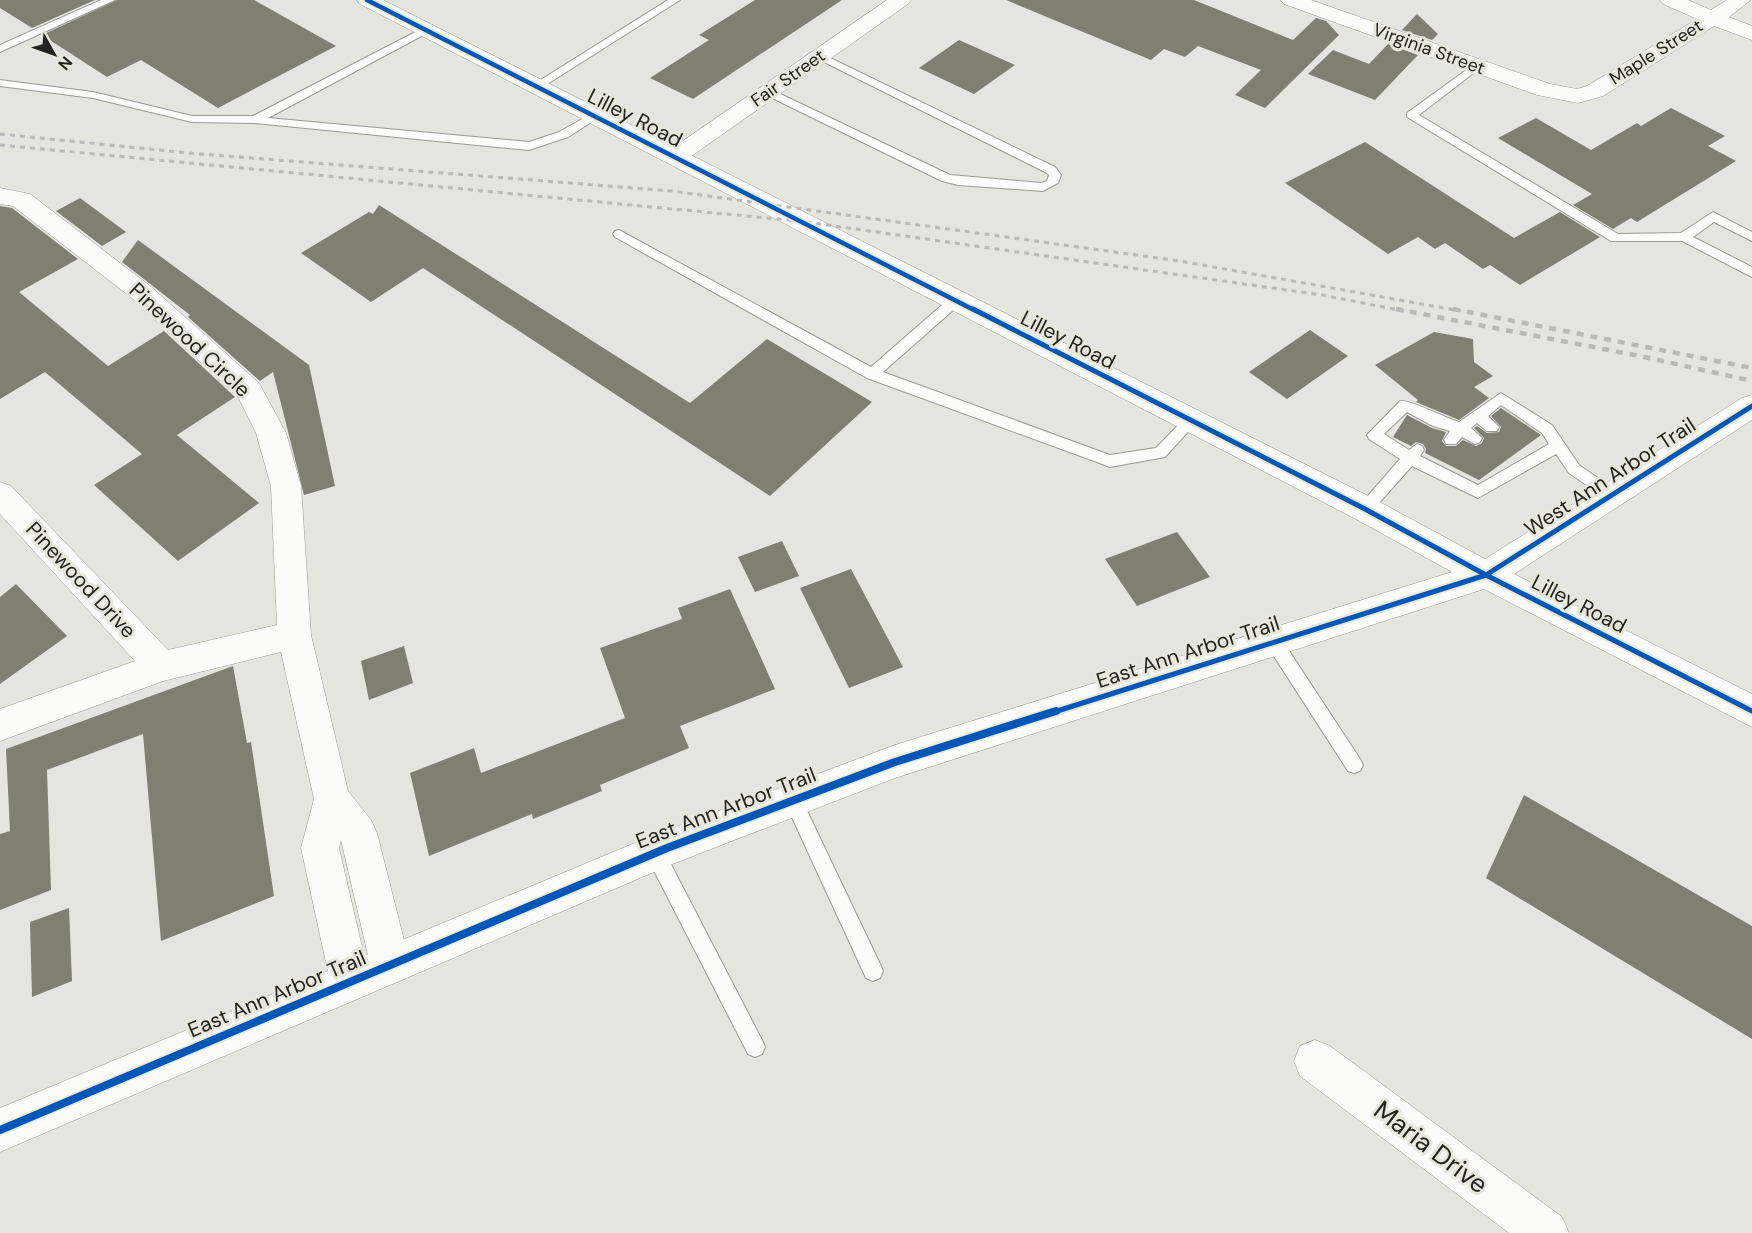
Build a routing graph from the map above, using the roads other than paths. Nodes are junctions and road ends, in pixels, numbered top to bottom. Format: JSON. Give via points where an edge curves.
{"nodes":[{"id":1,"x":110,"y":0,"type":"edge"},
{"id":2,"x":367,"y":0,"type":"edge"},
{"id":3,"x":675,"y":0,"type":"edge"},
{"id":4,"x":902,"y":0,"type":"edge"},
{"id":5,"x":1291,"y":0,"type":"edge"},
{"id":6,"x":1670,"y":0,"type":"edge"},
{"id":7,"x":1741,"y":0,"type":"edge"},
{"id":8,"x":1712,"y":17,"type":"junction"},
{"id":9,"x":425,"y":30,"type":"junction"},
{"id":10,"x":1752,"y":34,"type":"edge"},
{"id":11,"x":0,"y":50,"type":"edge"},
{"id":12,"x":820,"y":56,"type":"junction"},
{"id":13,"x":1476,"y":66,"type":"junction"},
{"id":14,"x":0,"y":83,"type":"edge"},
{"id":15,"x":537,"y":86,"type":"junction"},
{"id":16,"x":768,"y":92,"type":"junction"},
{"id":17,"x":1568,"y":95,"type":"joint"},
{"id":18,"x":595,"y":116,"type":"junction"},
{"id":19,"x":255,"y":120,"type":"junction"},
{"id":20,"x":675,"y":157,"type":"junction"},
{"id":21,"x":0,"y":196,"type":"edge"},
{"id":22,"x":619,"y":234,"type":"dead end"},
{"id":23,"x":1684,"y":237,"type":"junction"},
{"id":24,"x":1752,"y":237,"type":"edge"},
{"id":25,"x":1752,"y":273,"type":"edge"},
{"id":26,"x":955,"y":301,"type":"junction"},
{"id":27,"x":872,"y":374,"type":"junction"},
{"id":28,"x":1752,"y":406,"type":"edge"},
{"id":29,"x":1477,"y":415,"type":"junction"},
{"id":30,"x":1191,"y":421,"type":"junction"},
{"id":31,"x":1492,"y":427,"type":"dead end"},
{"id":32,"x":1461,"y":428,"type":"junction"},
{"id":33,"x":1475,"y":438,"type":"dead end"},
{"id":34,"x":1451,"y":440,"type":"dead end"},
{"id":35,"x":1558,"y":446,"type":"junction"},
{"id":36,"x":1521,"y":450,"type":"dead end"},
{"id":37,"x":1414,"y":454,"type":"junction"},
{"id":38,"x":1534,"y":461,"type":"junction"},
{"id":39,"x":0,"y":494,"type":"edge"},
{"id":40,"x":1613,"y":496,"type":"junction"},
{"id":41,"x":1365,"y":509,"type":"junction"},
{"id":42,"x":1486,"y":575,"type":"junction"},
{"id":43,"x":294,"y":635,"type":"junction"},
{"id":44,"x":1274,"y":642,"type":"junction"},
{"id":45,"x":162,"y":666,"type":"junction"},
{"id":46,"x":1752,"y":711,"type":"edge"},
{"id":47,"x":0,"y":725,"type":"edge"},
{"id":48,"x":1354,"y":765,"type":"dead end"},
{"id":49,"x":332,"y":799,"type":"junction"},
{"id":50,"x":793,"y":800,"type":"junction"},
{"id":51,"x":655,"y":853,"type":"junction"},
{"id":52,"x":390,"y":964,"type":"junction"},
{"id":53,"x":873,"y":971,"type":"dead end"},
{"id":54,"x":350,"y":981,"type":"junction"},
{"id":55,"x":755,"y":1047,"type":"dead end"},
{"id":56,"x":1315,"y":1061,"type":"dead end"},
{"id":57,"x":0,"y":1130,"type":"edge"},
{"id":58,"x":1546,"y":1233,"type":"edge"}],
"edges":[{"from":1,"to":11,"type":"lane"},
{"from":2,"to":9,"type":"street","name":"Lilley Road"},
{"from":3,"to":15,"type":"lane"},
{"from":4,"to":12,"type":"street","name":"Fair Street"},
{"from":5,"to":13,"type":"street","name":"Virginia Street"},
{"from":6,"to":8,"type":"street"},
{"from":7,"to":8,"type":"street","name":"Maple Street"},
{"from":8,"to":10,"type":"street"},
{"from":8,"to":17,"type":"street","name":"Maple Street","via":[[1595,91]]},
{"from":9,"to":15,"type":"street","name":"Lilley Road"},
{"from":9,"to":19,"type":"lane"},
{"from":12,"to":16,"type":"street","name":"Fair Street"},
{"from":12,"to":16,"type":"lane","via":[[1051,170],[1055,176],[1052,183],[1043,187],[946,178]]},
{"from":13,"to":17,"type":"street","name":"Virginia Street"},
{"from":13,"to":23,"type":"lane","via":[[1411,115],[1616,238]]},
{"from":14,"to":19,"type":"lane","via":[[93,95],[192,119]]},
{"from":15,"to":18,"type":"street","name":"Lilley Road"},
{"from":16,"to":20,"type":"street","name":"Fair Street"},
{"from":18,"to":19,"type":"lane","via":[[564,136],[529,146]]},
{"from":18,"to":20,"type":"street","name":"Lilley Road"},
{"from":20,"to":26,"type":"street","name":"Lilley Road"},
{"from":21,"to":43,"type":"street","name":"Pinewood Circle","via":[[21,200],[141,292],[249,390],[271,433],[286,486]]},
{"from":22,"to":27,"type":"lane"},
{"from":23,"to":24,"type":"lane","via":[[1713,216]]},
{"from":23,"to":25,"type":"lane"},
{"from":26,"to":27,"type":"lane"},
{"from":26,"to":30,"type":"street","name":"Lilley Road"},
{"from":27,"to":30,"type":"lane","via":[[1110,461],[1160,453]]},
{"from":28,"to":40,"type":"street","name":"West Ann Arbor Trail"},
{"from":29,"to":31,"type":"lane"},
{"from":29,"to":32,"type":"lane"},
{"from":29,"to":35,"type":"lane","via":[[1501,398],[1547,429]]},
{"from":30,"to":41,"type":"street","name":"Lilley Road"},
{"from":32,"to":33,"type":"lane"},
{"from":32,"to":34,"type":"lane"},
{"from":32,"to":37,"type":"lane","via":[[1435,427],[1405,405],[1374,435]]},
{"from":35,"to":38,"type":"lane"},
{"from":35,"to":40,"type":"lane","via":[[1574,469]]},
{"from":36,"to":38,"type":"lane"},
{"from":37,"to":38,"type":"lane","via":[[1478,492],[1510,466]]},
{"from":37,"to":41,"type":"lane"},
{"from":39,"to":45,"type":"street","name":"Pinewood Drive"},
{"from":40,"to":42,"type":"street","name":"West Ann Arbor Trail"},
{"from":41,"to":42,"type":"street","name":"Lilley Road"},
{"from":42,"to":44,"type":"street","name":"East Ann Arbor Trail"},
{"from":42,"to":46,"type":"street","name":"Lilley Road"},
{"from":43,"to":45,"type":"street"},
{"from":43,"to":49,"type":"street"},
{"from":44,"to":48,"type":"lane"},
{"from":44,"to":50,"type":"street","name":"East Ann Arbor Trail","via":[[895,762]]},
{"from":45,"to":47,"type":"street"},
{"from":49,"to":52,"type":"street","via":[[358,833]]},
{"from":49,"to":54,"type":"street","via":[[320,848]]},
{"from":50,"to":51,"type":"street","name":"East Ann Arbor Trail"},
{"from":50,"to":53,"type":"lane"},
{"from":51,"to":52,"type":"street","name":"East Ann Arbor Trail"},
{"from":51,"to":55,"type":"lane"},
{"from":52,"to":54,"type":"street","name":"East Ann Arbor Trail"},
{"from":54,"to":57,"type":"street","name":"East Ann Arbor Trail"},
{"from":56,"to":58,"type":"street","name":"Maria Drive"}]}
